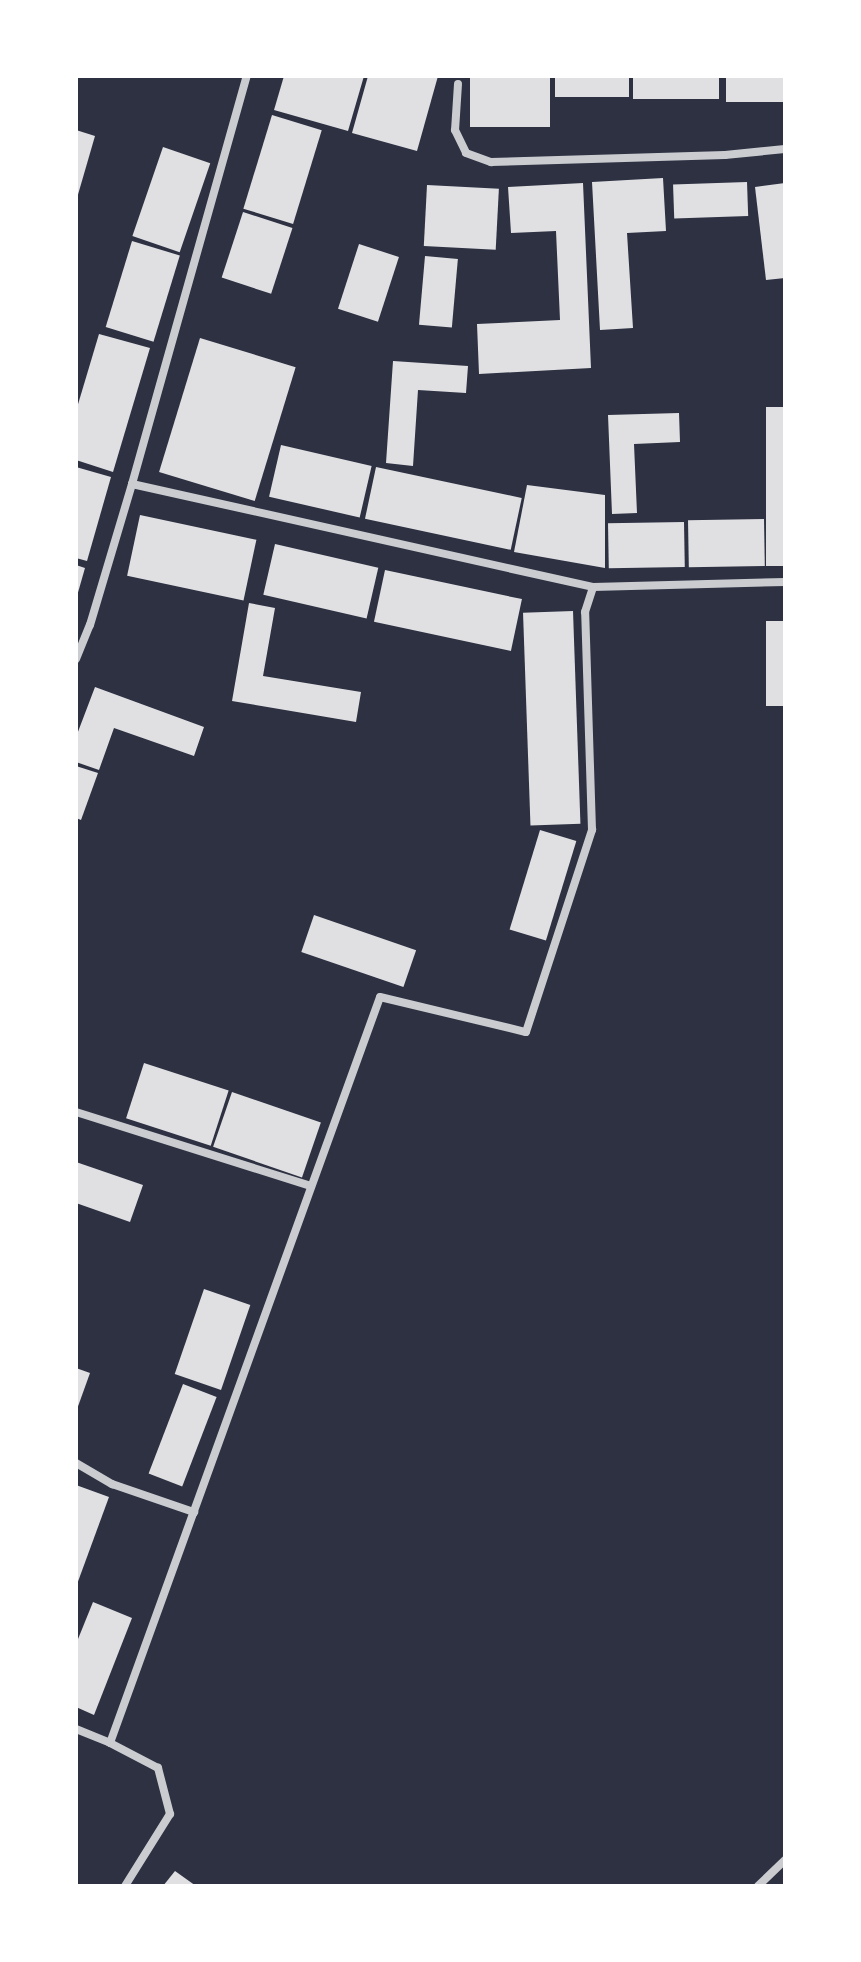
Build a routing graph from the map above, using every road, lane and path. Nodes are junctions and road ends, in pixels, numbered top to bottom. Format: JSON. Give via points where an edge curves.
{"nodes":[{"id":1,"x":247,"y":76,"type":"edge"},
{"id":2,"x":458,"y":84,"type":"dead end"},
{"id":3,"x":785,"y":149,"type":"edge"},
{"id":4,"x":132,"y":484,"type":"junction"},
{"id":5,"x":785,"y":582,"type":"edge"},
{"id":6,"x":593,"y":587,"type":"junction"},
{"id":7,"x":76,"y":659,"type":"edge"},
{"id":8,"x":76,"y":1112,"type":"edge"},
{"id":9,"x":310,"y":1186,"type":"junction"},
{"id":10,"x":76,"y":1463,"type":"edge"},
{"id":11,"x":194,"y":1512,"type":"junction"},
{"id":12,"x":76,"y":1729,"type":"edge"},
{"id":13,"x":110,"y":1743,"type":"junction"},
{"id":14,"x":785,"y":1860,"type":"edge"},
{"id":15,"x":125,"y":1886,"type":"edge"},
{"id":16,"x":758,"y":1886,"type":"edge"}],
"edges":[{"from":1,"to":4,"type":"street"},
{"from":2,"to":3,"type":"street","via":[[455,130],[466,153],[491,162]]},
{"from":4,"to":6,"type":"street"},
{"from":4,"to":7,"type":"street"},
{"from":5,"to":6,"type":"street"},
{"from":6,"to":9,"type":"street","via":[[585,612],[592,830],[526,1032],[380,997]]},
{"from":8,"to":9,"type":"street"},
{"from":9,"to":11,"type":"street"},
{"from":10,"to":11,"type":"street","via":[[112,1484]]},
{"from":11,"to":13,"type":"street"},
{"from":12,"to":13,"type":"street"},
{"from":13,"to":15,"type":"street","via":[[158,1768],[170,1814]]},
{"from":14,"to":16,"type":"street"}]}
